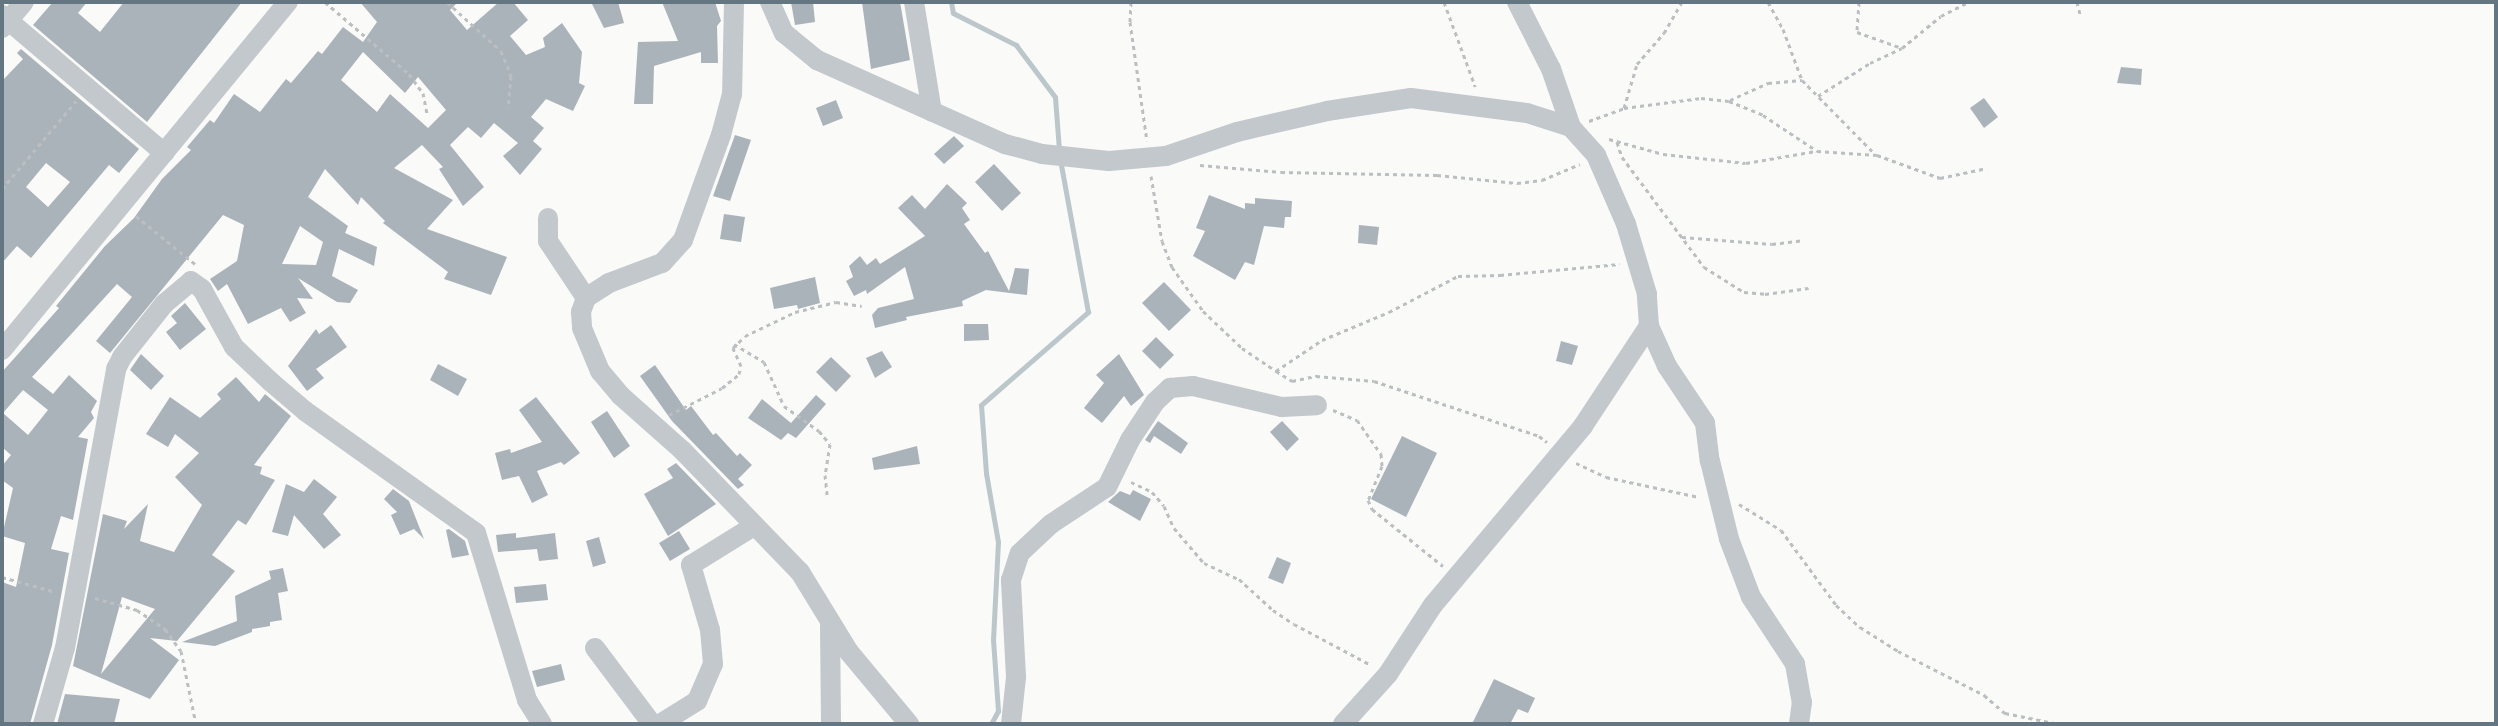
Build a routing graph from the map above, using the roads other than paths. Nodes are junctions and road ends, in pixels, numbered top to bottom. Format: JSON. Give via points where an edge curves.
{"nodes":[{"id":1,"x":24,"y":2,"type":"edge"},
{"id":2,"x":288,"y":2,"type":"edge"},
{"id":3,"x":734,"y":2,"type":"edge"},
{"id":4,"x":770,"y":2,"type":"edge"},
{"id":5,"x":914,"y":2,"type":"edge"},
{"id":6,"x":1517,"y":2,"type":"edge"},
{"id":7,"x":4,"y":21,"type":"edge"},
{"id":8,"x":932,"y":112,"type":"junction"},
{"id":9,"x":1571,"y":127,"type":"junction"},
{"id":10,"x":164,"y":153,"type":"junction"},
{"id":11,"x":548,"y":218,"type":"dead end"},
{"id":12,"x":586,"y":298,"type":"junction"},
{"id":13,"x":1649,"y":326,"type":"junction"},
{"id":14,"x":2,"y":350,"type":"edge"},
{"id":15,"x":1317,"y":405,"type":"road end"},
{"id":16,"x":754,"y":526,"type":"junction"},
{"id":17,"x":830,"y":626,"type":"junction"},
{"id":18,"x":595,"y":648,"type":"dead end"},
{"id":19,"x":43,"y":724,"type":"edge"},
{"id":20,"x":542,"y":724,"type":"edge"},
{"id":21,"x":652,"y":724,"type":"edge"},
{"id":22,"x":660,"y":724,"type":"edge"},
{"id":23,"x":831,"y":724,"type":"edge"},
{"id":24,"x":909,"y":724,"type":"edge"},
{"id":25,"x":1011,"y":724,"type":"edge"},
{"id":26,"x":1343,"y":724,"type":"edge"},
{"id":27,"x":1799,"y":724,"type":"edge"}],
"edges":[{"from":1,"to":7,"type":"street"},
{"from":2,"to":10,"type":"street"},
{"from":3,"to":12,"type":"street","via":[[732,94],[683,240],[662,263],[609,283]]},
{"from":4,"to":8,"type":"street","via":[[784,33],[817,60]]},
{"from":5,"to":8,"type":"street"},
{"from":6,"to":9,"type":"street","via":[[1551,69]]},
{"from":7,"to":10,"type":"street"},
{"from":8,"to":9,"type":"street","via":[[1005,144],[1109,161],[1166,156],[1237,132],[1411,98],[1527,113]]},
{"from":9,"to":13,"type":"street","via":[[1601,147],[1647,294]]},
{"from":10,"to":14,"type":"street"},
{"from":11,"to":12,"type":"street","via":[[548,241]]},
{"from":12,"to":16,"type":"street","via":[[581,312],[588,348],[620,395],[682,450]]},
{"from":13,"to":26,"type":"street","via":[[1560,454]]},
{"from":13,"to":27,"type":"street","via":[[1667,366],[1705,423],[1729,539],[1751,597],[1795,664],[1802,702]]},
{"from":15,"to":25,"type":"street","via":[[1282,407],[1193,386],[1170,388],[1155,402],[1097,497],[1051,524],[1020,553],[1011,580],[1016,677]]},
{"from":16,"to":17,"type":"street","via":[[800,572]]},
{"from":16,"to":22,"type":"street","via":[[691,565],[710,630],[713,664],[697,701]]},
{"from":17,"to":23,"type":"street"},
{"from":17,"to":24,"type":"street"},
{"from":18,"to":21,"type":"street"},
{"from":19,"to":20,"type":"street","via":[[75,596],[116,369],[164,304],[191,281],[234,347],[271,382],[476,533],[527,700]]}]}
